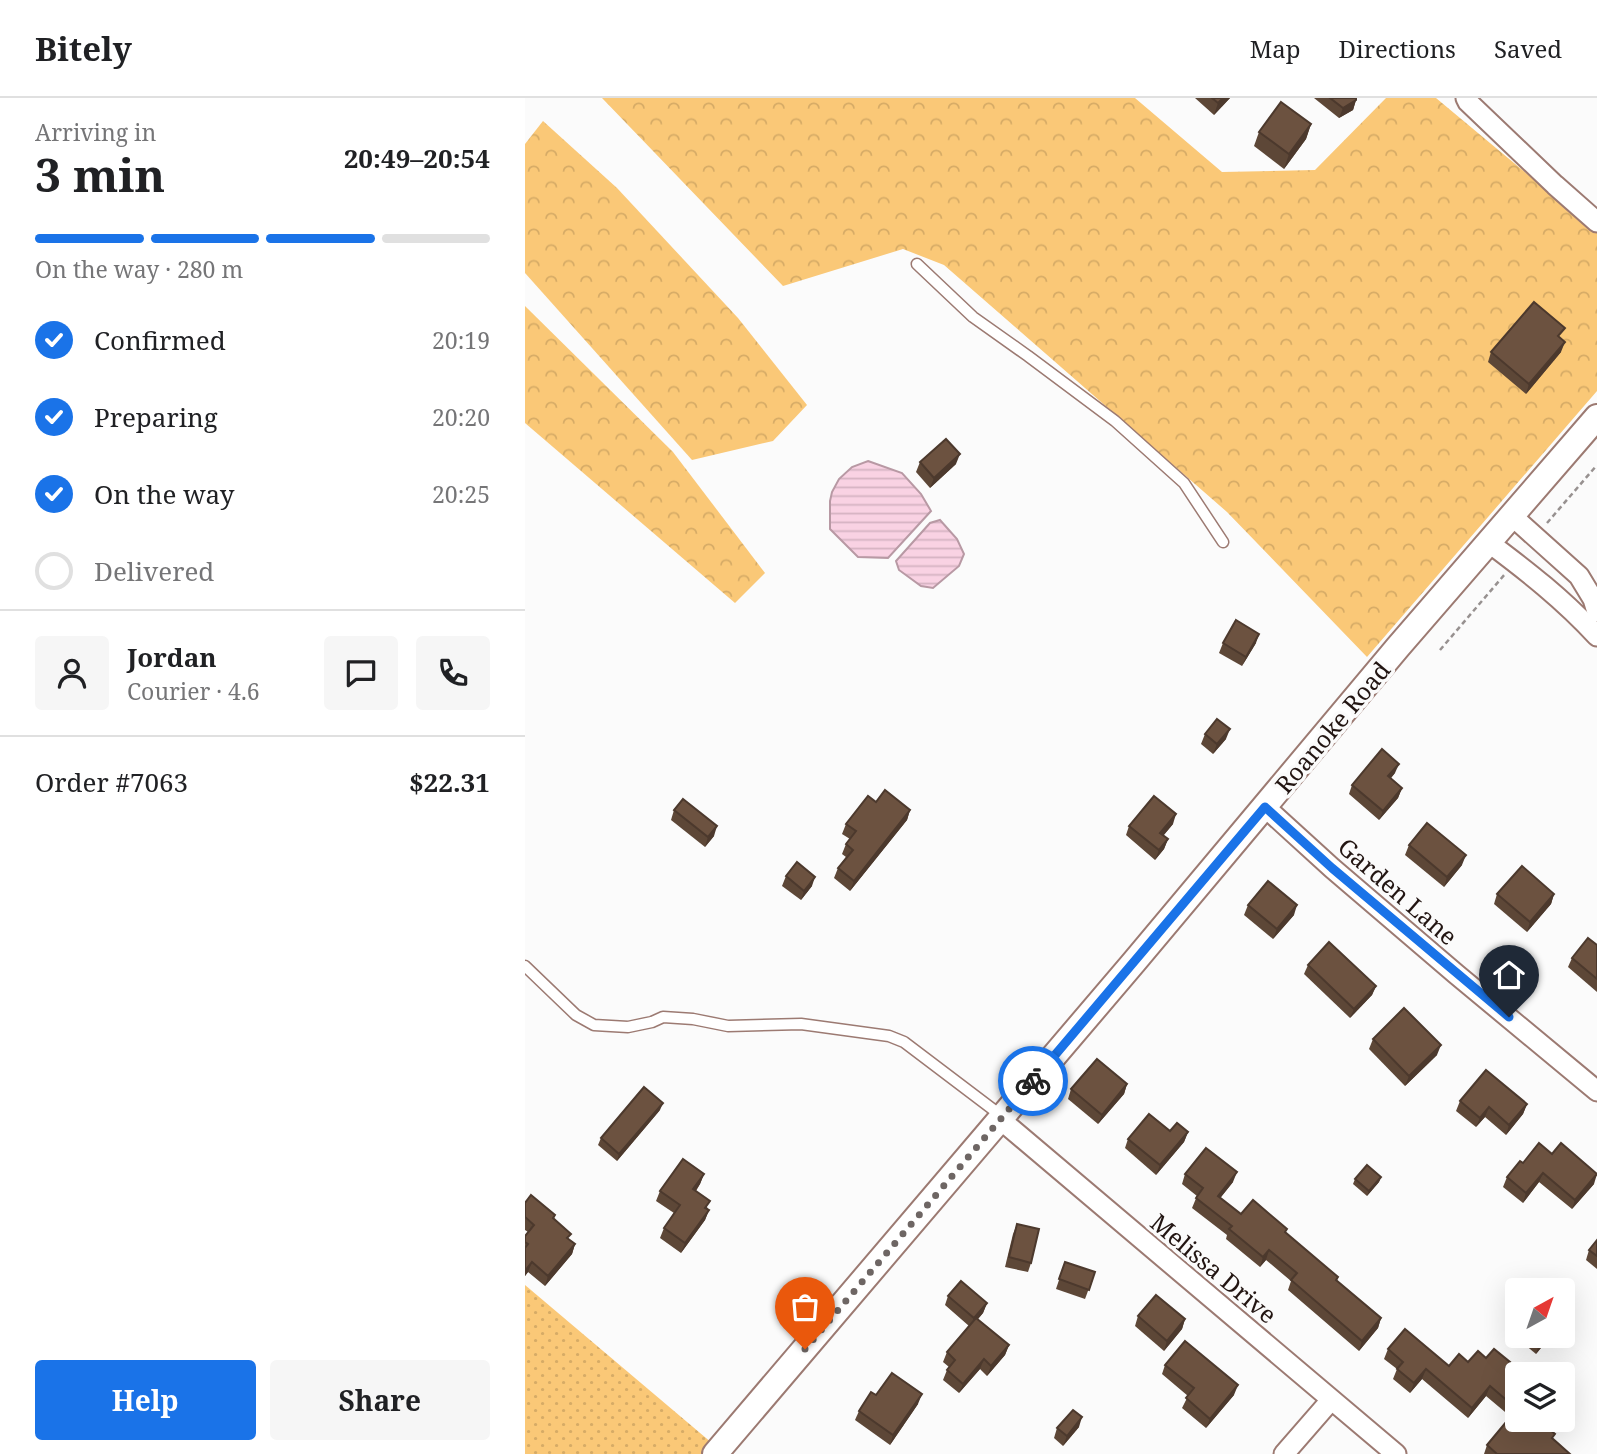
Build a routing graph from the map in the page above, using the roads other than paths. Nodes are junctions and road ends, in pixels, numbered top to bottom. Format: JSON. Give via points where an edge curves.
{"nodes":[{"id":1,"x":1466,"y":99,"type":"edge"},
{"id":2,"x":1597,"y":222,"type":"edge"},
{"id":3,"x":917,"y":264,"type":"dead end"},
{"id":4,"x":1597,"y":417,"type":"edge"},
{"id":5,"x":1511,"y":515,"type":"junction"},
{"id":6,"x":1223,"y":542,"type":"dead end"},
{"id":7,"x":1488,"y":542,"type":"junction"},
{"id":8,"x":1597,"y":612,"type":"edge"},
{"id":9,"x":1597,"y":636,"type":"edge"},
{"id":10,"x":1265,"y":807,"type":"junction"},
{"id":11,"x":525,"y":965,"type":"edge"},
{"id":12,"x":1597,"y":1091,"type":"edge"},
{"id":13,"x":1002,"y":1118,"type":"junction"},
{"id":14,"x":1331,"y":1400,"type":"junction"},
{"id":15,"x":715,"y":1454,"type":"edge"},
{"id":16,"x":1284,"y":1454,"type":"edge"},
{"id":17,"x":1395,"y":1454,"type":"edge"}],
"edges":[{"from":1,"to":2,"type":"street"},
{"from":3,"to":6,"type":"lane","via":[[972,317],[1115,421],[1184,483]]},
{"from":4,"to":5,"type":"street","name":"Roanoke Road"},
{"from":5,"to":7,"type":"street","name":"Roanoke Road"},
{"from":5,"to":8,"type":"street","via":[[1579,576]]},
{"from":7,"to":9,"type":"street","via":[[1576,612]]},
{"from":7,"to":10,"type":"street","name":"Roanoke Road"},
{"from":10,"to":12,"type":"street","name":"Garden Lane"},
{"from":10,"to":13,"type":"street","name":"Roanoke Road"},
{"from":11,"to":13,"type":"lane","via":[[576,1015],[594,1025],[628,1027],[663,1017],[693,1018],[728,1026],[801,1024],[889,1036],[904,1042]]},
{"from":13,"to":14,"type":"street","name":"Melissa Drive"},
{"from":13,"to":15,"type":"street","name":"Roanoke Road"},
{"from":14,"to":16,"type":"street"},
{"from":14,"to":17,"type":"street","name":"Melissa Drive"}]}
